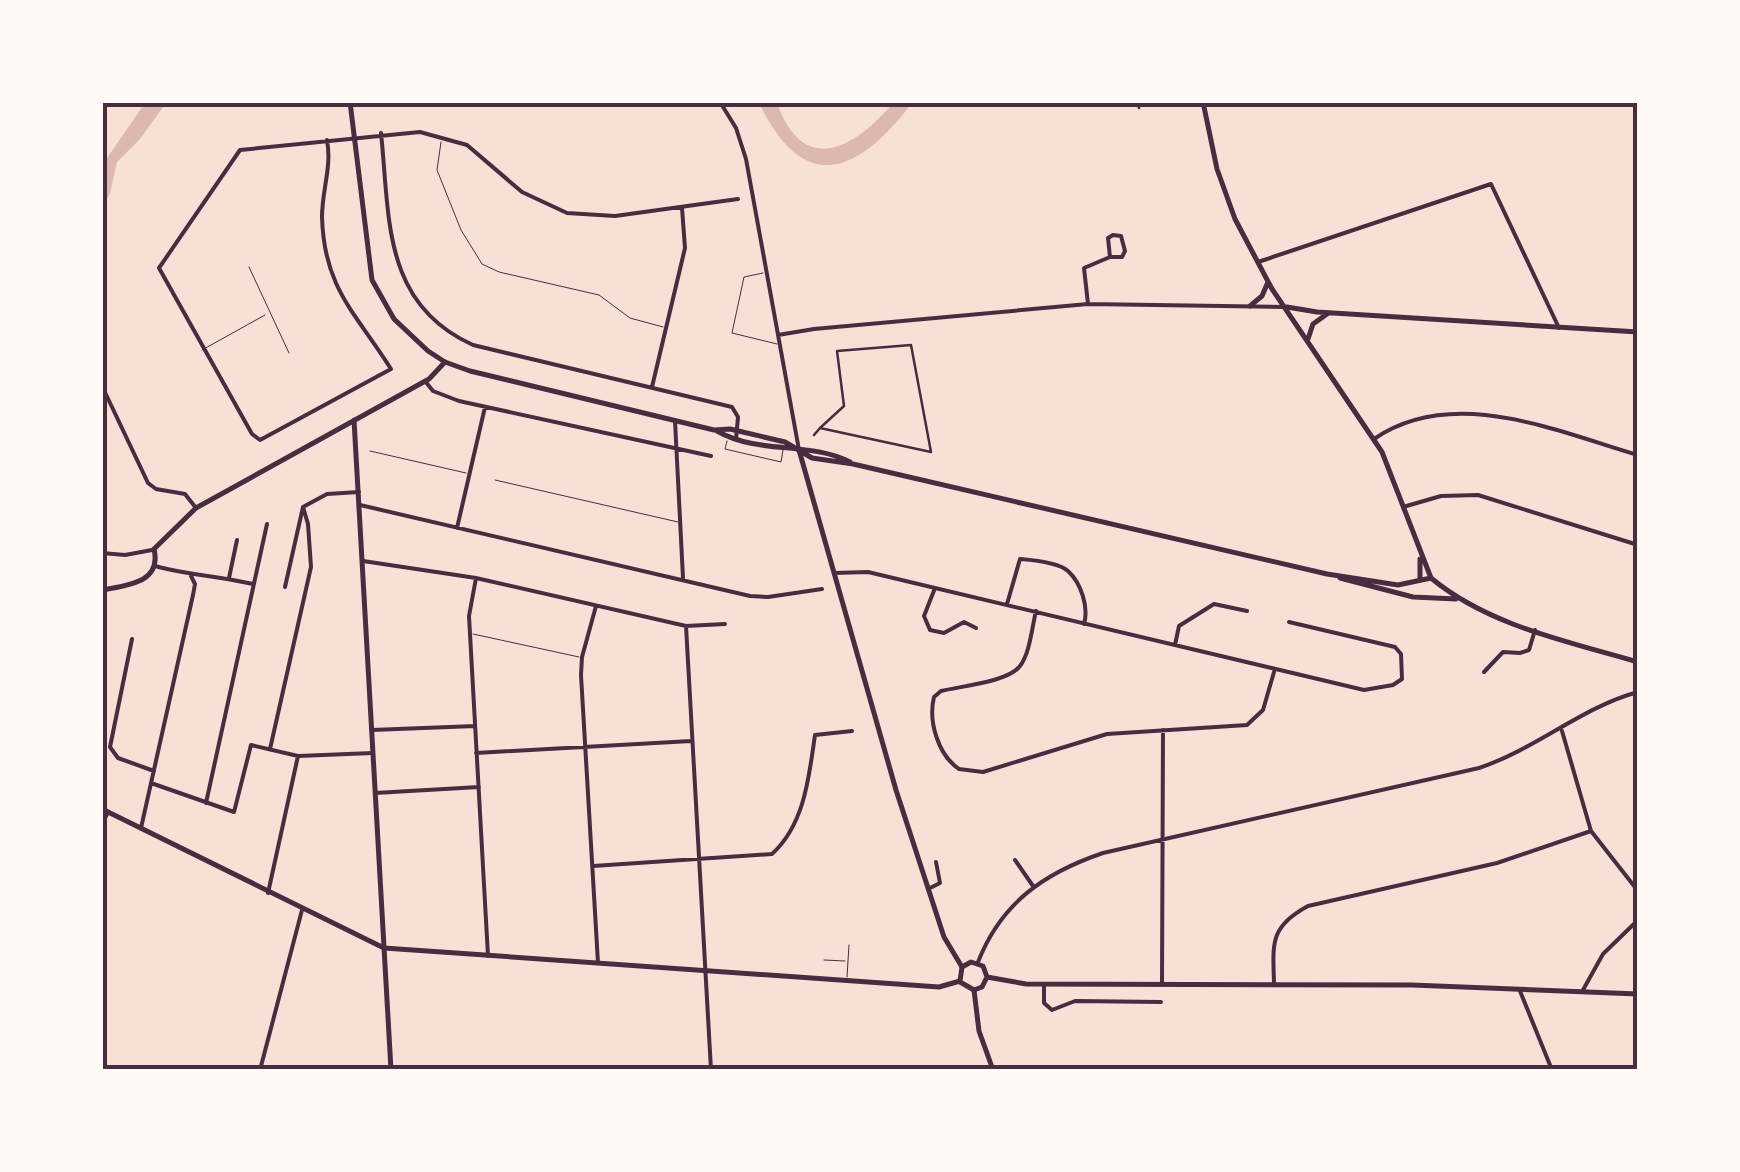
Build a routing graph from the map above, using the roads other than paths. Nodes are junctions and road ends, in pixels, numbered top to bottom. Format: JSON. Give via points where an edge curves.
{"nodes":[{"id":1,"x":350,"y":102,"type":"edge"},
{"id":2,"x":720,"y":102,"type":"edge"},
{"id":3,"x":1138,"y":102,"type":"edge"},
{"id":4,"x":1203,"y":102,"type":"edge"},
{"id":5,"x":1139,"y":108,"type":"dead end"},
{"id":6,"x":380,"y":133,"type":"junction"},
{"id":7,"x":354,"y":136,"type":"junction"},
{"id":8,"x":442,"y":136,"type":"junction"},
{"id":9,"x":327,"y":140,"type":"junction"},
{"id":10,"x":738,"y":198,"type":"dead end"},
{"id":11,"x":682,"y":208,"type":"junction"},
{"id":12,"x":1110,"y":257,"type":"junction"},
{"id":13,"x":1261,"y":260,"type":"junction"},
{"id":14,"x":249,"y":268,"type":"dead end"},
{"id":15,"x":766,"y":273,"type":"junction"},
{"id":16,"x":1268,"y":282,"type":"junction"},
{"id":17,"x":1088,"y":304,"type":"junction"},
{"id":18,"x":1250,"y":306,"type":"junction"},
{"id":19,"x":1284,"y":307,"type":"junction"},
{"id":20,"x":268,"y":312,"type":"junction"},
{"id":21,"x":1330,"y":313,"type":"junction"},
{"id":22,"x":666,"y":328,"type":"junction"},
{"id":23,"x":1559,"y":328,"type":"junction"},
{"id":24,"x":1638,"y":332,"type":"edge"},
{"id":25,"x":778,"y":335,"type":"junction"},
{"id":26,"x":1308,"y":342,"type":"junction"},
{"id":27,"x":779,"y":345,"type":"junction"},
{"id":28,"x":202,"y":350,"type":"junction"},
{"id":29,"x":289,"y":353,"type":"dead end"},
{"id":30,"x":445,"y":362,"type":"junction"},
{"id":31,"x":425,"y":381,"type":"junction"},
{"id":32,"x":102,"y":386,"type":"edge"},
{"id":33,"x":652,"y":388,"type":"junction"},
{"id":34,"x":485,"y":406,"type":"junction"},
{"id":35,"x":354,"y":420,"type":"junction"},
{"id":36,"x":675,"y":421,"type":"junction"},
{"id":37,"x":820,"y":428,"type":"junction"},
{"id":38,"x":714,"y":430,"type":"junction"},
{"id":39,"x":737,"y":431,"type":"junction"},
{"id":40,"x":814,"y":434,"type":"dead end"},
{"id":41,"x":732,"y":438,"type":"junction"},
{"id":42,"x":1374,"y":440,"type":"junction"},
{"id":43,"x":676,"y":448,"type":"junction"},
{"id":44,"x":783,"y":450,"type":"junction"},
{"id":45,"x":799,"y":450,"type":"junction"},
{"id":46,"x":370,"y":451,"type":"dead end"},
{"id":47,"x":1638,"y":455,"type":"edge"},
{"id":48,"x":710,"y":456,"type":"dead end"},
{"id":49,"x":470,"y":474,"type":"junction"},
{"id":50,"x":494,"y":480,"type":"dead end"},
{"id":51,"x":359,"y":492,"type":"junction"},
{"id":52,"x":360,"y":505,"type":"junction"},
{"id":53,"x":303,"y":507,"type":"junction"},
{"id":54,"x":1403,"y":507,"type":"junction"},
{"id":55,"x":196,"y":508,"type":"junction"},
{"id":56,"x":681,"y":522,"type":"junction"},
{"id":57,"x":268,"y":524,"type":"dead end"},
{"id":58,"x":457,"y":528,"type":"junction"},
{"id":59,"x":237,"y":540,"type":"dead end"},
{"id":60,"x":1638,"y":546,"type":"edge"},
{"id":61,"x":154,"y":549,"type":"junction"},
{"id":62,"x":103,"y":554,"type":"edge"},
{"id":63,"x":1420,"y":556,"type":"junction"},
{"id":64,"x":363,"y":561,"type":"junction"},
{"id":65,"x":155,"y":566,"type":"junction"},
{"id":66,"x":834,"y":573,"type":"junction"},
{"id":67,"x":1328,"y":574,"type":"junction"},
{"id":68,"x":191,"y":576,"type":"junction"},
{"id":69,"x":229,"y":578,"type":"junction"},
{"id":70,"x":476,"y":578,"type":"junction"},
{"id":71,"x":683,"y":578,"type":"junction"},
{"id":72,"x":1434,"y":580,"type":"junction"},
{"id":73,"x":1419,"y":582,"type":"junction"},
{"id":74,"x":254,"y":584,"type":"junction"},
{"id":75,"x":285,"y":587,"type":"dead end"},
{"id":76,"x":822,"y":588,"type":"dead end"},
{"id":77,"x":935,"y":588,"type":"junction"},
{"id":78,"x":102,"y":590,"type":"edge"},
{"id":79,"x":1423,"y":598,"type":"junction"},
{"id":80,"x":1432,"y":598,"type":"junction"},
{"id":81,"x":1460,"y":600,"type":"junction"},
{"id":82,"x":1007,"y":604,"type":"junction"},
{"id":83,"x":596,"y":606,"type":"junction"},
{"id":84,"x":1036,"y":610,"type":"junction"},
{"id":85,"x":1247,"y":611,"type":"dead end"},
{"id":86,"x":1289,"y":622,"type":"dead end"},
{"id":87,"x":725,"y":624,"type":"dead end"},
{"id":88,"x":1084,"y":624,"type":"junction"},
{"id":89,"x":686,"y":626,"type":"junction"},
{"id":90,"x":976,"y":628,"type":"dead end"},
{"id":91,"x":1535,"y":630,"type":"junction"},
{"id":92,"x":470,"y":634,"type":"junction"},
{"id":93,"x":132,"y":639,"type":"dead end"},
{"id":94,"x":1174,"y":646,"type":"junction"},
{"id":95,"x":582,"y":658,"type":"junction"},
{"id":96,"x":1638,"y":662,"type":"edge"},
{"id":97,"x":1274,"y":670,"type":"junction"},
{"id":98,"x":1484,"y":672,"type":"dead end"},
{"id":99,"x":1638,"y":692,"type":"edge"},
{"id":100,"x":475,"y":726,"type":"junction"},
{"id":101,"x":372,"y":730,"type":"junction"},
{"id":102,"x":1163,"y":730,"type":"junction"},
{"id":103,"x":1561,"y":730,"type":"junction"},
{"id":104,"x":852,"y":731,"type":"dead end"},
{"id":105,"x":692,"y":741,"type":"junction"},
{"id":106,"x":585,"y":747,"type":"junction"},
{"id":107,"x":270,"y":749,"type":"junction"},
{"id":108,"x":373,"y":752,"type":"junction"},
{"id":109,"x":476,"y":753,"type":"junction"},
{"id":110,"x":298,"y":756,"type":"junction"},
{"id":111,"x":154,"y":771,"type":"junction"},
{"id":112,"x":151,"y":783,"type":"junction"},
{"id":113,"x":478,"y":786,"type":"junction"},
{"id":114,"x":375,"y":793,"type":"junction"},
{"id":115,"x":206,"y":802,"type":"junction"},
{"id":116,"x":106,"y":810,"type":"edge"},
{"id":117,"x":102,"y":824,"type":"edge"},
{"id":118,"x":141,"y":828,"type":"junction"},
{"id":119,"x":1591,"y":831,"type":"junction"},
{"id":120,"x":1164,"y":840,"type":"junction"},
{"id":121,"x":699,"y":860,"type":"junction"},
{"id":122,"x":1015,"y":860,"type":"dead end"},
{"id":123,"x":936,"y":862,"type":"dead end"},
{"id":124,"x":593,"y":866,"type":"junction"},
{"id":125,"x":1033,"y":886,"type":"junction"},
{"id":126,"x":928,"y":889,"type":"junction"},
{"id":127,"x":1638,"y":891,"type":"edge"},
{"id":128,"x":268,"y":893,"type":"junction"},
{"id":129,"x":302,"y":910,"type":"junction"},
{"id":130,"x":1638,"y":920,"type":"edge"},
{"id":131,"x":849,"y":945,"type":"dead end"},
{"id":132,"x":384,"y":948,"type":"junction"},
{"id":133,"x":488,"y":956,"type":"junction"},
{"id":134,"x":824,"y":960,"type":"dead end"},
{"id":135,"x":848,"y":962,"type":"junction"},
{"id":136,"x":978,"y":962,"type":"junction"},
{"id":137,"x":598,"y":963,"type":"junction"},
{"id":138,"x":962,"y":967,"type":"junction"},
{"id":139,"x":706,"y":971,"type":"junction"},
{"id":140,"x":987,"y":977,"type":"junction"},
{"id":141,"x":847,"y":980,"type":"junction"},
{"id":142,"x":960,"y":981,"type":"junction"},
{"id":143,"x":1274,"y":983,"type":"junction"},
{"id":144,"x":1044,"y":984,"type":"junction"},
{"id":145,"x":1162,"y":984,"type":"junction"},
{"id":146,"x":974,"y":990,"type":"junction"},
{"id":147,"x":1520,"y":990,"type":"junction"},
{"id":148,"x":1582,"y":992,"type":"junction"},
{"id":149,"x":1638,"y":994,"type":"edge"},
{"id":150,"x":1160,"y":1002,"type":"dead end"},
{"id":151,"x":260,"y":1070,"type":"edge"},
{"id":152,"x":391,"y":1070,"type":"edge"},
{"id":153,"x":711,"y":1070,"type":"edge"},
{"id":154,"x":993,"y":1070,"type":"edge"},
{"id":155,"x":1552,"y":1070,"type":"edge"}],
"edges":[{"from":1,"to":7,"type":"main road"},
{"from":2,"to":15,"type":"street","via":[[743,147]]},
{"from":3,"to":5,"type":"street"},
{"from":4,"to":13,"type":"main road","via":[[1223,188]]},
{"from":6,"to":7,"type":"street"},
{"from":6,"to":8,"type":"street"},
{"from":6,"to":33,"type":"street","via":[[392,251],[430,318],[473,345]]},
{"from":7,"to":9,"type":"street"},
{"from":7,"to":30,"type":"main road","via":[[376,290],[403,329]]},
{"from":8,"to":11,"type":"street","via":[[472,148],[522,192],[567,212],[608,216]]},
{"from":8,"to":22,"type":"lane","via":[[437,170],[482,264],[599,294],[635,320]]},
{"from":9,"to":28,"type":"street","via":[[238,151],[162,260],[162,278]]},
{"from":9,"to":28,"type":"street","via":[[322,215],[328,264],[349,311],[391,369],[266,439],[253,436]]},
{"from":10,"to":11,"type":"street"},
{"from":11,"to":22,"type":"street","via":[[684,248]]},
{"from":12,"to":12,"type":"street","via":[[1106,240],[1119,235],[1124,254]]},
{"from":12,"to":17,"type":"street","via":[[1084,268]]},
{"from":13,"to":16,"type":"main road"},
{"from":13,"to":23,"type":"street","via":[[1490,184]]},
{"from":14,"to":20,"type":"lane"},
{"from":15,"to":25,"type":"street"},
{"from":15,"to":27,"type":"lane","via":[[744,277],[732,333]]},
{"from":16,"to":18,"type":"main road"},
{"from":16,"to":19,"type":"main road"},
{"from":17,"to":18,"type":"street"},
{"from":17,"to":25,"type":"street"},
{"from":18,"to":19,"type":"street"},
{"from":19,"to":21,"type":"main road"},
{"from":19,"to":26,"type":"main road"},
{"from":20,"to":28,"type":"lane"},
{"from":20,"to":29,"type":"lane"},
{"from":21,"to":23,"type":"main road"},
{"from":21,"to":26,"type":"main road","via":[[1313,324]]},
{"from":22,"to":33,"type":"street"},
{"from":23,"to":24,"type":"main road"},
{"from":25,"to":27,"type":"street"},
{"from":26,"to":42,"type":"main road"},
{"from":27,"to":45,"type":"street"},
{"from":30,"to":31,"type":"main road"},
{"from":30,"to":36,"type":"main road"},
{"from":31,"to":34,"type":"street","via":[[440,395]]},
{"from":31,"to":35,"type":"main road"},
{"from":32,"to":55,"type":"street","via":[[145,480],[187,495]]},
{"from":33,"to":39,"type":"street","via":[[732,407]]},
{"from":34,"to":43,"type":"street"},
{"from":34,"to":49,"type":"street"},
{"from":35,"to":51,"type":"main road"},
{"from":35,"to":55,"type":"main road"},
{"from":36,"to":38,"type":"main road"},
{"from":36,"to":43,"type":"street"},
{"from":37,"to":37,"type":"street","via":[[844,406],[838,352],[911,345],[931,452]]},
{"from":37,"to":40,"type":"street"},
{"from":38,"to":39,"type":"main road"},
{"from":38,"to":41,"type":"main road"},
{"from":39,"to":41,"type":"street"},
{"from":39,"to":45,"type":"main road"},
{"from":41,"to":44,"type":"main road"},
{"from":41,"to":44,"type":"lane","via":[[725,449],[780,462]]},
{"from":42,"to":47,"type":"street","via":[[1428,418],[1482,414]]},
{"from":42,"to":54,"type":"main road"},
{"from":43,"to":48,"type":"street"},
{"from":43,"to":56,"type":"street"},
{"from":44,"to":45,"type":"main road"},
{"from":45,"to":66,"type":"main road"},
{"from":45,"to":67,"type":"main road"},
{"from":46,"to":49,"type":"lane"},
{"from":49,"to":58,"type":"street"},
{"from":50,"to":56,"type":"lane"},
{"from":51,"to":52,"type":"main road"},
{"from":51,"to":53,"type":"street","via":[[327,494]]},
{"from":52,"to":58,"type":"street"},
{"from":52,"to":64,"type":"main road"},
{"from":53,"to":75,"type":"street"},
{"from":53,"to":107,"type":"street","via":[[311,567]]},
{"from":54,"to":60,"type":"street","via":[[1478,494]]},
{"from":54,"to":63,"type":"main road"},
{"from":55,"to":61,"type":"main road"},
{"from":56,"to":71,"type":"street"},
{"from":57,"to":74,"type":"street"},
{"from":58,"to":71,"type":"street"},
{"from":59,"to":69,"type":"street"},
{"from":61,"to":62,"type":"street"},
{"from":61,"to":65,"type":"main road"},
{"from":63,"to":72,"type":"main road"},
{"from":63,"to":73,"type":"main road"},
{"from":64,"to":70,"type":"street"},
{"from":64,"to":101,"type":"main road"},
{"from":65,"to":68,"type":"street"},
{"from":65,"to":78,"type":"main road","via":[[140,582]]},
{"from":66,"to":77,"type":"street","via":[[862,570]]},
{"from":66,"to":126,"type":"main road"},
{"from":67,"to":73,"type":"main road","via":[[1398,586]]},
{"from":67,"to":79,"type":"main road"},
{"from":68,"to":69,"type":"street"},
{"from":68,"to":111,"type":"street","via":[[193,595]]},
{"from":69,"to":74,"type":"street"},
{"from":70,"to":83,"type":"street"},
{"from":70,"to":92,"type":"street"},
{"from":71,"to":76,"type":"street","via":[[756,597]]},
{"from":72,"to":73,"type":"main road"},
{"from":72,"to":80,"type":"main road"},
{"from":72,"to":81,"type":"main road"},
{"from":73,"to":79,"type":"main road"},
{"from":74,"to":115,"type":"street"},
{"from":77,"to":82,"type":"street"},
{"from":77,"to":90,"type":"street","via":[[924,616],[930,630],[944,633],[964,622]]},
{"from":79,"to":80,"type":"main road"},
{"from":80,"to":81,"type":"main road"},
{"from":81,"to":91,"type":"main road"},
{"from":82,"to":84,"type":"street"},
{"from":82,"to":88,"type":"street","via":[[1018,561],[1062,567],[1086,603]]},
{"from":83,"to":89,"type":"street"},
{"from":83,"to":95,"type":"street"},
{"from":84,"to":88,"type":"street"},
{"from":84,"to":102,"type":"street","via":[[1016,670],[934,697],[932,718],[950,763],[977,773],[1090,738]]},
{"from":85,"to":94,"type":"street","via":[[1214,604],[1179,626]]},
{"from":86,"to":97,"type":"street","via":[[1395,647],[1403,678],[1366,690]]},
{"from":87,"to":89,"type":"street"},
{"from":88,"to":94,"type":"street"},
{"from":89,"to":105,"type":"street"},
{"from":91,"to":96,"type":"main road"},
{"from":91,"to":98,"type":"street","via":[[1529,650],[1504,652]]},
{"from":92,"to":95,"type":"lane"},
{"from":92,"to":100,"type":"street"},
{"from":93,"to":111,"type":"street","via":[[110,748],[118,758]]},
{"from":94,"to":97,"type":"street"},
{"from":95,"to":106,"type":"street"},
{"from":97,"to":102,"type":"street","via":[[1266,704],[1252,722]]},
{"from":99,"to":103,"type":"street"},
{"from":100,"to":101,"type":"street"},
{"from":100,"to":109,"type":"street"},
{"from":101,"to":108,"type":"main road"},
{"from":102,"to":120,"type":"street"},
{"from":103,"to":119,"type":"street"},
{"from":103,"to":120,"type":"street","via":[[1478,768]]},
{"from":104,"to":121,"type":"street","via":[[814,736],[801,807],[774,852]]},
{"from":105,"to":106,"type":"street"},
{"from":105,"to":121,"type":"street"},
{"from":106,"to":109,"type":"street"},
{"from":106,"to":124,"type":"street"},
{"from":107,"to":110,"type":"street"},
{"from":107,"to":115,"type":"street","via":[[251,745],[235,812]]},
{"from":108,"to":110,"type":"street"},
{"from":108,"to":114,"type":"main road"},
{"from":109,"to":113,"type":"street"},
{"from":110,"to":128,"type":"street"},
{"from":111,"to":112,"type":"street"},
{"from":112,"to":115,"type":"street"},
{"from":112,"to":118,"type":"street"},
{"from":113,"to":114,"type":"street"},
{"from":113,"to":133,"type":"street"},
{"from":114,"to":132,"type":"main road"},
{"from":116,"to":117,"type":"street"},
{"from":116,"to":118,"type":"main road"},
{"from":118,"to":128,"type":"main road"},
{"from":119,"to":127,"type":"street"},
{"from":119,"to":143,"type":"street","via":[[1497,863],[1308,906],[1276,933]]},
{"from":120,"to":125,"type":"street","via":[[1084,860]]},
{"from":120,"to":145,"type":"street"},
{"from":121,"to":124,"type":"street"},
{"from":121,"to":139,"type":"street"},
{"from":122,"to":125,"type":"street"},
{"from":123,"to":126,"type":"street","via":[[940,883]]},
{"from":124,"to":137,"type":"street"},
{"from":125,"to":136,"type":"street","via":[[998,920]]},
{"from":126,"to":138,"type":"main road"},
{"from":128,"to":129,"type":"main road"},
{"from":129,"to":132,"type":"main road"},
{"from":129,"to":151,"type":"street"},
{"from":130,"to":148,"type":"street","via":[[1603,954]]},
{"from":131,"to":135,"type":"lane"},
{"from":132,"to":133,"type":"main road"},
{"from":132,"to":152,"type":"main road"},
{"from":133,"to":137,"type":"main road"},
{"from":134,"to":135,"type":"lane"},
{"from":135,"to":141,"type":"lane"},
{"from":136,"to":138,"type":"main road"},
{"from":136,"to":140,"type":"main road"},
{"from":137,"to":139,"type":"main road"},
{"from":138,"to":142,"type":"main road"},
{"from":139,"to":141,"type":"main road"},
{"from":139,"to":153,"type":"street"},
{"from":140,"to":144,"type":"main road"},
{"from":140,"to":146,"type":"main road"},
{"from":141,"to":142,"type":"main road","via":[[939,986]]},
{"from":142,"to":146,"type":"main road"},
{"from":143,"to":145,"type":"main road"},
{"from":143,"to":147,"type":"main road"},
{"from":144,"to":145,"type":"main road"},
{"from":144,"to":150,"type":"street","via":[[1044,1002],[1052,1010],[1074,1001]]},
{"from":146,"to":154,"type":"main road"},
{"from":147,"to":148,"type":"main road"},
{"from":147,"to":155,"type":"street"},
{"from":148,"to":149,"type":"main road"}]}
